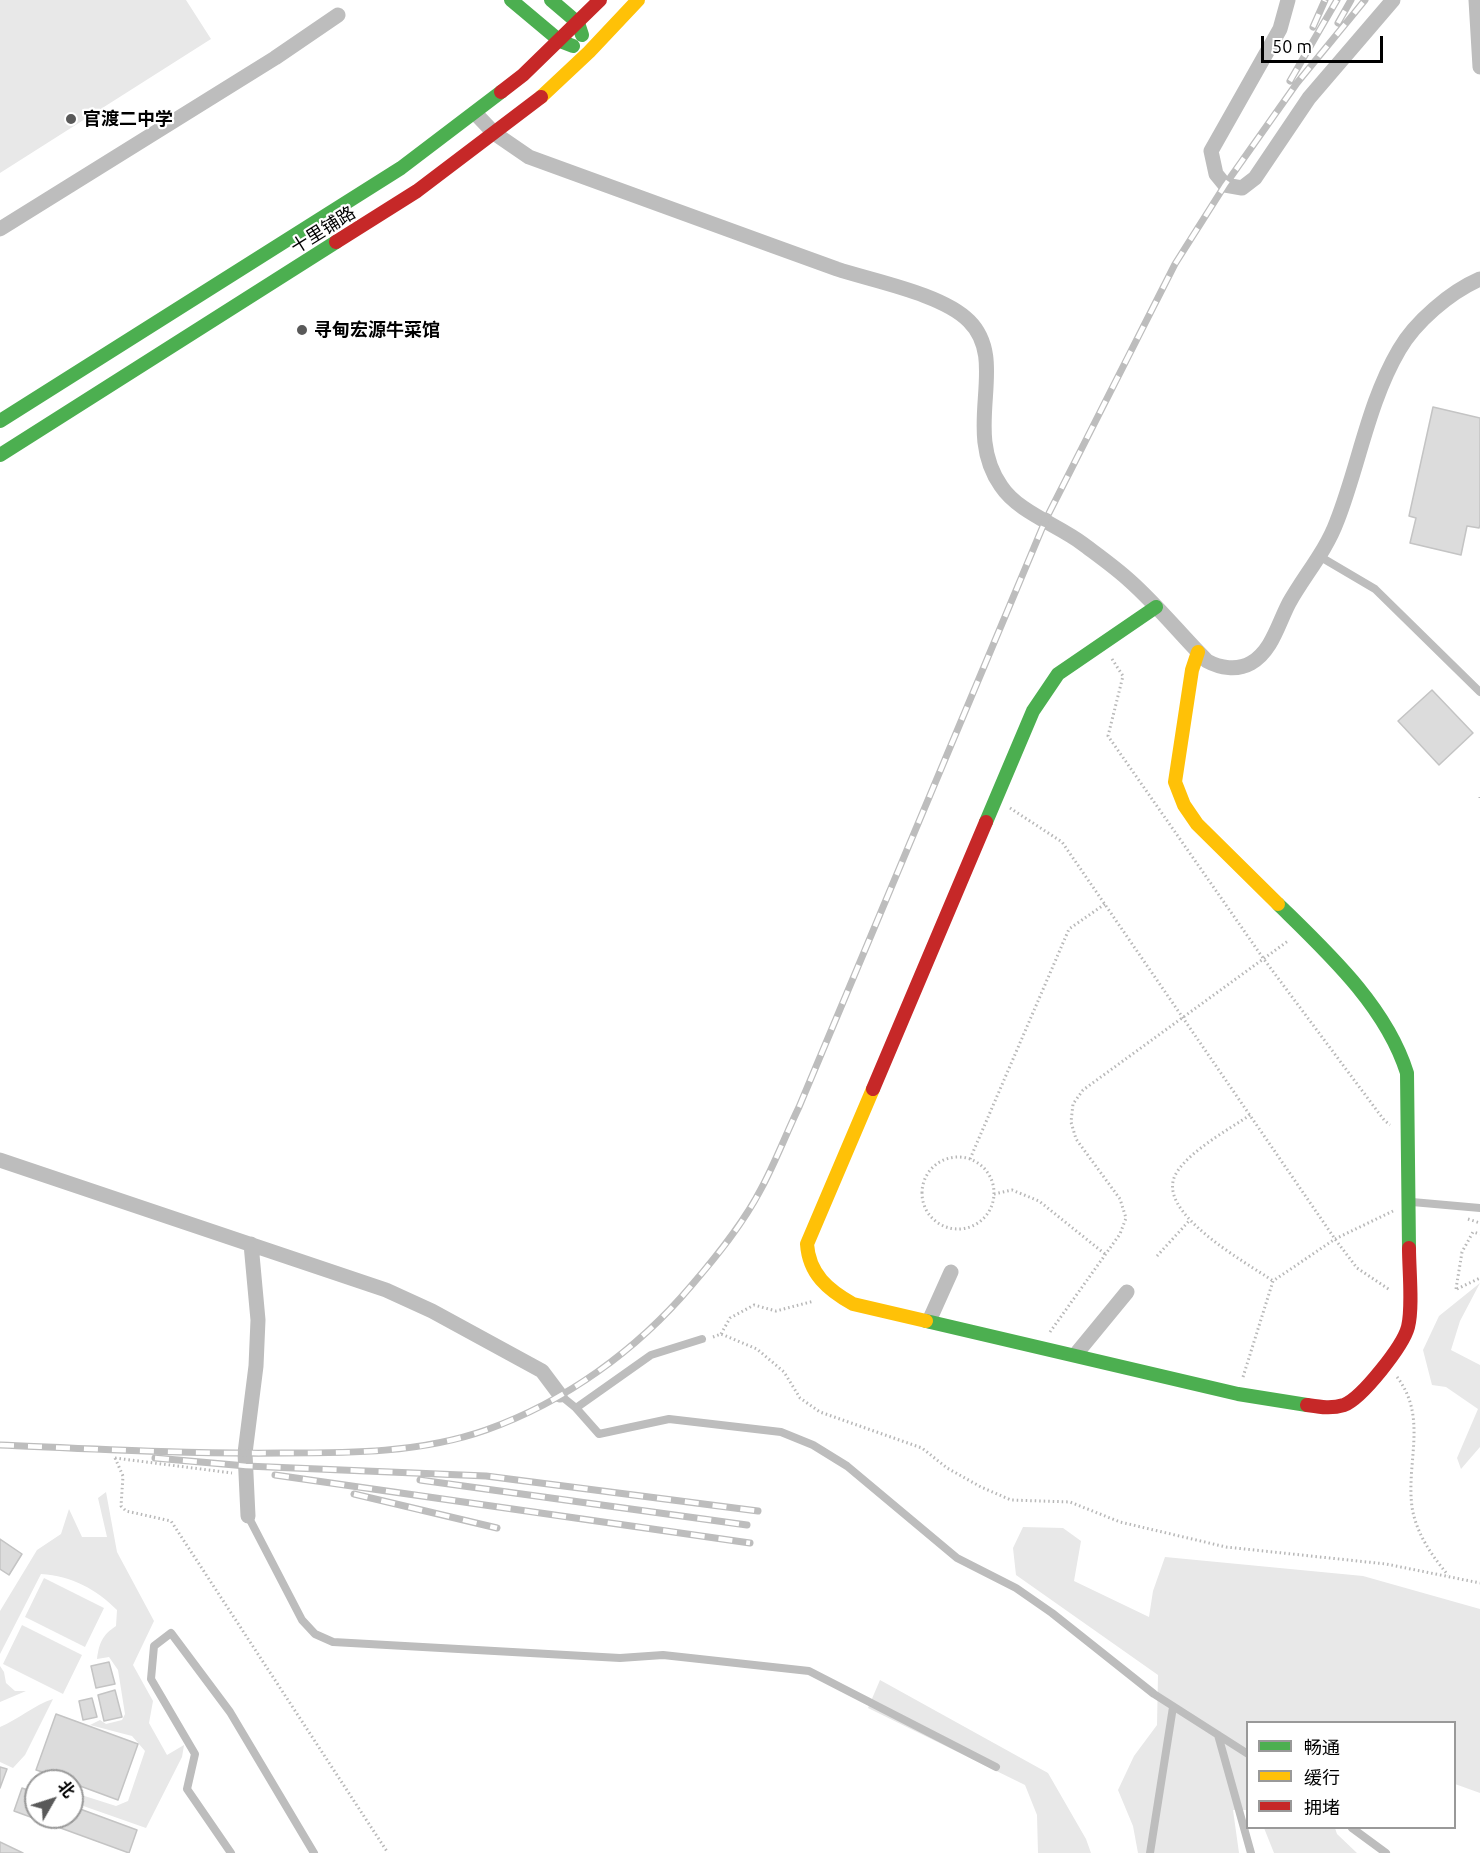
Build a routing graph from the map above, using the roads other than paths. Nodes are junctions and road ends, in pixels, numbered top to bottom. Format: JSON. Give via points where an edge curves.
{"nodes":[{"id":1,"x":511,"y":0,"type":"edge"},
{"id":2,"x":551,"y":0,"type":"edge"},
{"id":3,"x":600,"y":0,"type":"edge"},
{"id":4,"x":638,"y":0,"type":"edge"},
{"id":5,"x":1288,"y":0,"type":"edge"},
{"id":6,"x":1393,"y":0,"type":"edge"},
{"id":7,"x":1476,"y":0,"type":"edge"},
{"id":8,"x":338,"y":15,"type":"dead end"},
{"id":9,"x":578,"y":23,"type":"junction"},
{"id":10,"x":560,"y":41,"type":"junction"},
{"id":11,"x":589,"y":52,"type":"junction"},
{"id":12,"x":1480,"y":67,"type":"edge"},
{"id":13,"x":475,"y":113,"type":"junction"},
{"id":14,"x":494,"y":133,"type":"junction"},
{"id":15,"x":0,"y":229,"type":"edge"},
{"id":16,"x":1480,"y":279,"type":"edge"},
{"id":17,"x":0,"y":421,"type":"edge"},
{"id":18,"x":0,"y":454,"type":"edge"},
{"id":19,"x":1320,"y":556,"type":"junction"},
{"id":20,"x":1156,"y":607,"type":"junction"},
{"id":21,"x":1198,"y":652,"type":"junction"},
{"id":22,"x":1480,"y":692,"type":"edge"},
{"id":23,"x":0,"y":1160,"type":"edge"},
{"id":24,"x":1410,"y":1202,"type":"junction"},
{"id":25,"x":1480,"y":1208,"type":"edge"},
{"id":26,"x":251,"y":1244,"type":"junction"},
{"id":27,"x":951,"y":1272,"type":"dead end"},
{"id":28,"x":1127,"y":1292,"type":"dead end"},
{"id":29,"x":929,"y":1321,"type":"junction"},
{"id":30,"x":702,"y":1339,"type":"road end"},
{"id":31,"x":1076,"y":1354,"type":"junction"},
{"id":32,"x":560,"y":1395,"type":"joint"},
{"id":33,"x":576,"y":1408,"type":"junction"},
{"id":34,"x":248,"y":1516,"type":"joint"},
{"id":35,"x":1173,"y":1707,"type":"junction"},
{"id":36,"x":1218,"y":1736,"type":"junction"},
{"id":37,"x":1246,"y":1753,"type":"edge"},
{"id":38,"x":996,"y":1767,"type":"dead end"},
{"id":39,"x":1355,"y":1829,"type":"edge"},
{"id":40,"x":231,"y":1853,"type":"edge"},
{"id":41,"x":314,"y":1853,"type":"edge"},
{"id":42,"x":1150,"y":1853,"type":"edge"},
{"id":43,"x":1251,"y":1853,"type":"edge"},
{"id":44,"x":1386,"y":1853,"type":"edge"}],
"edges":[{"from":1,"to":10,"type":"street"},
{"from":2,"to":9,"type":"street"},
{"from":3,"to":9,"type":"street","name":"十里铺路"},
{"from":4,"to":11,"type":"street","name":"十里铺路"},
{"from":5,"to":6,"type":"street","via":[[1280,29],[1211,151],[1216,174],[1225,185],[1242,188],[1255,178],[1309,98]]},
{"from":7,"to":12,"type":"street"},
{"from":8,"to":15,"type":"street"},
{"from":9,"to":10,"type":"street","name":"十里铺路"},
{"from":9,"to":11,"type":"street"},
{"from":10,"to":11,"type":"street"},
{"from":10,"to":13,"type":"street","name":"十里铺路"},
{"from":11,"to":14,"type":"street","name":"十里铺路"},
{"from":13,"to":14,"type":"street"},
{"from":13,"to":17,"type":"street","name":"十里铺路","via":[[392,175]]},
{"from":14,"to":18,"type":"street","name":"十里铺路","via":[[417,191]]},
{"from":14,"to":20,"type":"street","via":[[529,157],[839,270],[914,293],[967,319],[986,346],[984,453],[1002,489],[1021,506],[1080,541]]},
{"from":16,"to":19,"type":"street","via":[[1450,297],[1400,348],[1386,374],[1337,522]]},
{"from":19,"to":21,"type":"street","via":[[1261,656],[1242,667],[1230,668],[1216,666]]},
{"from":19,"to":22,"type":"lane","via":[[1375,589]]},
{"from":20,"to":21,"type":"street"},
{"from":20,"to":29,"type":"street","via":[[1058,675],[1033,711],[807,1244],[807,1259],[833,1294],[853,1304]]},
{"from":21,"to":24,"type":"street","via":[[1175,782],[1197,824],[1347,972],[1400,1051],[1407,1073]]},
{"from":23,"to":26,"type":"street"},
{"from":24,"to":25,"type":"lane"},
{"from":24,"to":31,"type":"street","via":[[1408,1328],[1387,1363],[1362,1393],[1346,1404],[1330,1408],[1238,1394]]},
{"from":26,"to":32,"type":"street","via":[[386,1290],[432,1311],[542,1371]]},
{"from":26,"to":34,"type":"street","via":[[258,1320],[245,1475]]},
{"from":27,"to":29,"type":"street"},
{"from":28,"to":31,"type":"street"},
{"from":29,"to":31,"type":"street"},
{"from":30,"to":33,"type":"lane","via":[[651,1355]]},
{"from":32,"to":33,"type":"lane"},
{"from":33,"to":35,"type":"lane","via":[[599,1434],[669,1419],[781,1432],[813,1445],[847,1466],[957,1558],[1043,1606]]},
{"from":34,"to":38,"type":"lane","via":[[302,1620],[315,1634],[333,1642],[621,1658],[663,1655],[809,1671]]},
{"from":35,"to":36,"type":"lane"},
{"from":35,"to":42,"type":"lane"},
{"from":36,"to":37,"type":"lane"},
{"from":36,"to":43,"type":"lane"},
{"from":39,"to":44,"type":"lane"},
{"from":40,"to":41,"type":"lane","via":[[187,1790],[195,1754],[151,1679],[154,1646],[171,1633],[231,1712]]}]}
